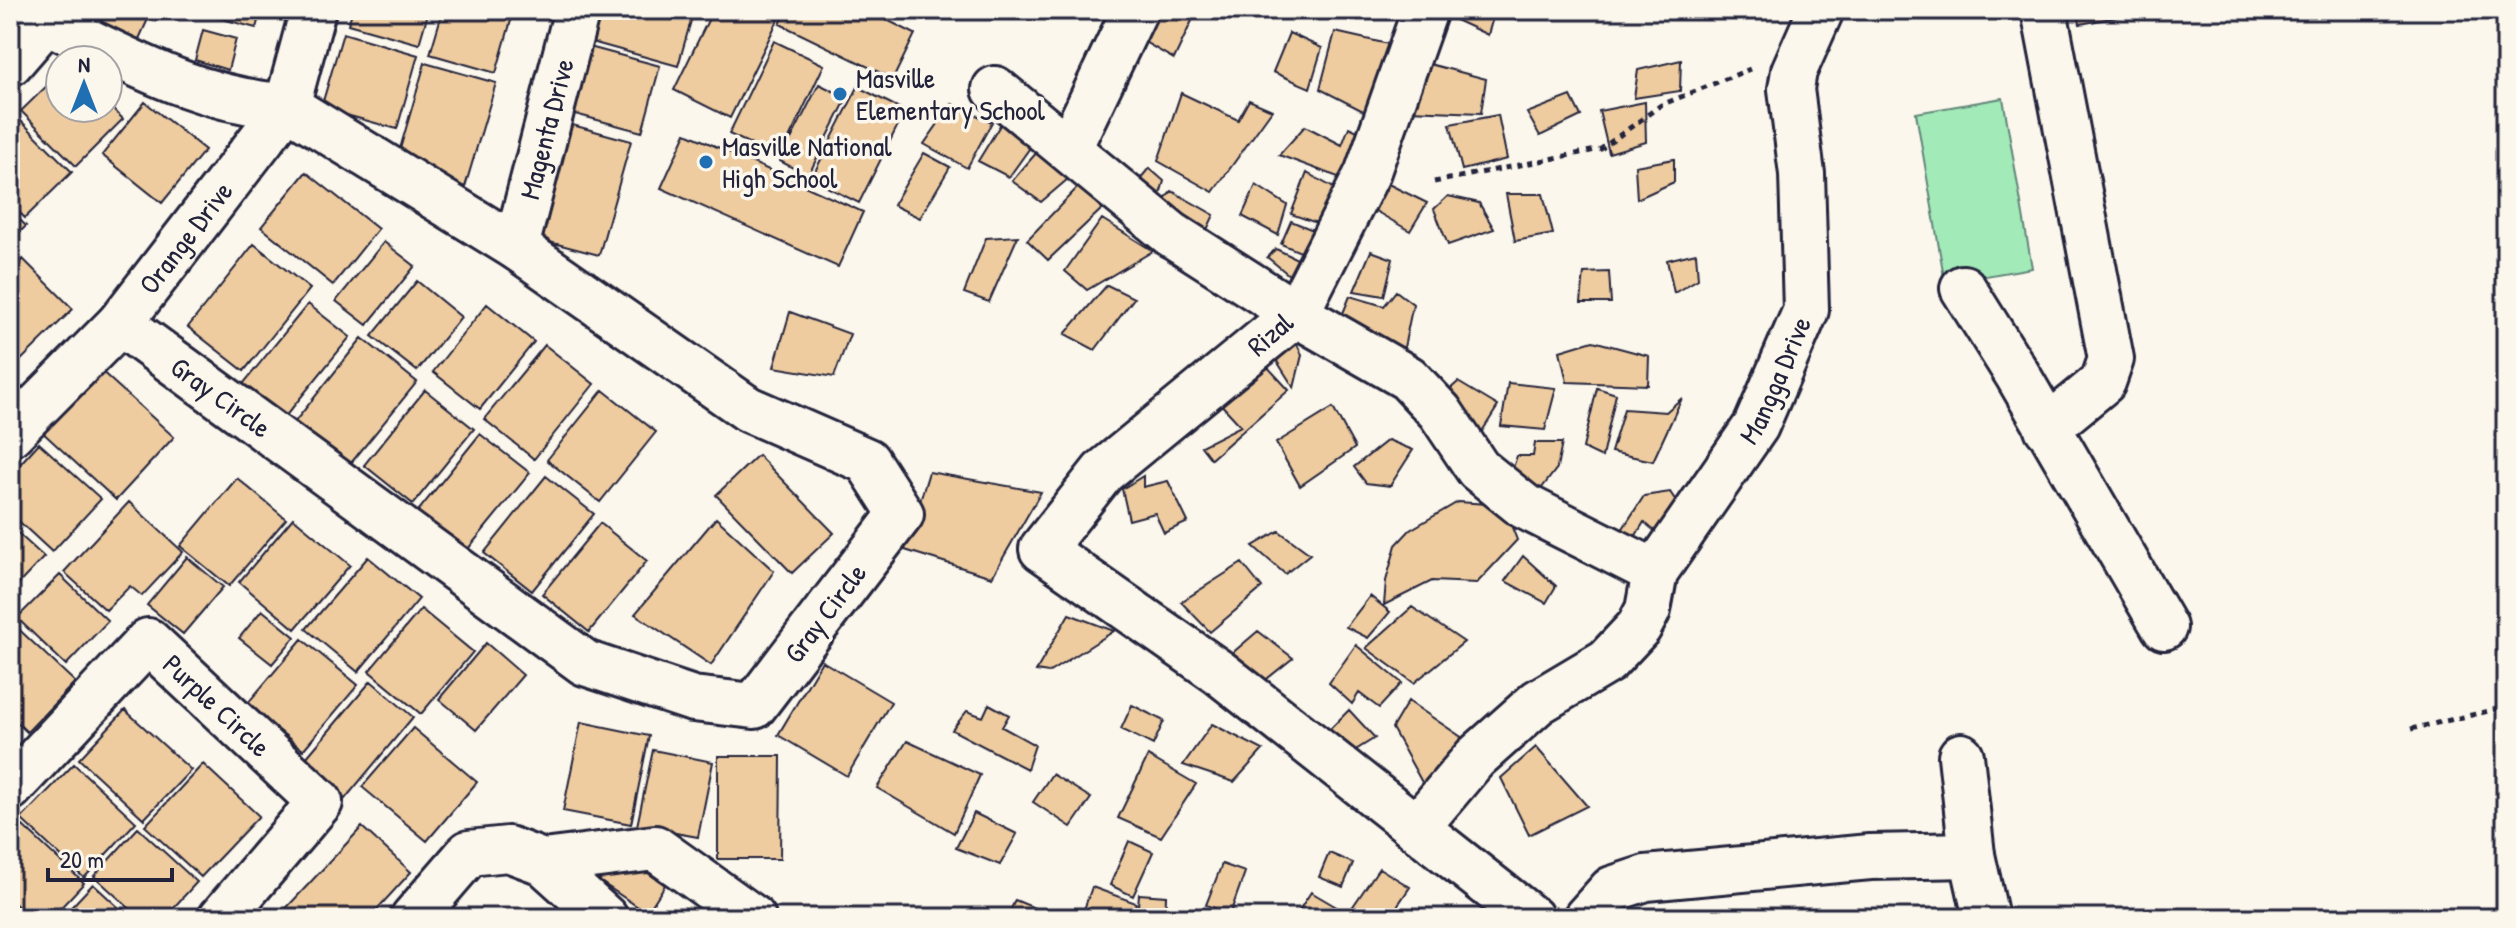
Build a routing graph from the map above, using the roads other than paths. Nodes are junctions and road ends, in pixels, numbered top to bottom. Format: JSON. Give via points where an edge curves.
{"nodes":[{"id":1,"x":313,"y":10,"type":"edge"},
{"id":2,"x":577,"y":10,"type":"edge"},
{"id":3,"x":1135,"y":10,"type":"edge"},
{"id":4,"x":1425,"y":10,"type":"edge"},
{"id":5,"x":2044,"y":10,"type":"edge"},
{"id":6,"x":42,"y":14,"type":"edge"},
{"id":7,"x":1812,"y":29,"type":"edge"},
{"id":8,"x":10,"y":63,"type":"edge"},
{"id":9,"x":995,"y":89,"type":"dead end"},
{"id":10,"x":287,"y":106,"type":"junction"},
{"id":11,"x":1069,"y":148,"type":"junction"},
{"id":12,"x":516,"y":247,"type":"junction"},
{"id":13,"x":1963,"y":288,"type":"dead end"},
{"id":14,"x":1296,"y":314,"type":"junction"},
{"id":15,"x":120,"y":323,"type":"junction"},
{"id":16,"x":2047,"y":428,"type":"junction"},
{"id":17,"x":10,"y":434,"type":"edge"},
{"id":18,"x":1655,"y":572,"type":"junction"},
{"id":19,"x":2164,"y":627,"type":"dead end"},
{"id":20,"x":1961,"y":756,"type":"dead end"},
{"id":21,"x":10,"y":788,"type":"edge"},
{"id":22,"x":1416,"y":828,"type":"junction"},
{"id":23,"x":1972,"y":855,"type":"junction"},
{"id":24,"x":543,"y":862,"type":"junction"},
{"id":25,"x":221,"y":918,"type":"edge"},
{"id":26,"x":413,"y":918,"type":"edge"},
{"id":27,"x":605,"y":918,"type":"edge"},
{"id":28,"x":753,"y":918,"type":"edge"},
{"id":29,"x":1531,"y":918,"type":"edge"},
{"id":30,"x":1586,"y":918,"type":"edge"},
{"id":31,"x":1986,"y":918,"type":"edge"}],
"edges":[{"from":1,"to":10,"type":"street","name":"Orange Drive"},
{"from":2,"to":12,"type":"street","name":"Magenta Drive"},
{"from":3,"to":11,"type":"street"},
{"from":4,"to":14,"type":"street","name":"Rizal","via":[[1367,174]]},
{"from":5,"to":16,"type":"street","via":[[2111,359],[2103,382]]},
{"from":6,"to":8,"type":"street"},
{"from":6,"to":10,"type":"street","via":[[152,74],[205,93]]},
{"from":7,"to":18,"type":"street","name":"Mangga Drive","via":[[1791,89],[1802,174],[1806,310],[1756,426]]},
{"from":9,"to":11,"type":"street"},
{"from":10,"to":12,"type":"street","name":"Gray Circle"},
{"from":10,"to":15,"type":"street","name":"Orange Drive"},
{"from":11,"to":14,"type":"street","via":[[1171,234]]},
{"from":12,"to":15,"type":"street","name":"Gray Circle","via":[[748,409],[867,461],[901,514],[754,706],[693,699],[585,663]]},
{"from":13,"to":16,"type":"street"},
{"from":14,"to":18,"type":"street","via":[[1408,378],[1440,412],[1478,469],[1524,506]]},
{"from":14,"to":22,"type":"street","name":"Rizal","via":[[1103,472],[1042,549],[1220,673]]},
{"from":15,"to":17,"type":"street","name":"Orange Drive"},
{"from":16,"to":19,"type":"street"},
{"from":18,"to":22,"type":"street","name":"Mangga Drive","via":[[1639,627],[1607,661],[1538,702],[1475,758]]},
{"from":20,"to":23,"type":"street"},
{"from":21,"to":25,"type":"street","name":"Purple Circle","via":[[148,641],[320,802]]},
{"from":22,"to":29,"type":"street"},
{"from":23,"to":30,"type":"street","via":[[1870,857],[1646,878],[1612,889]]},
{"from":23,"to":31,"type":"street"},
{"from":24,"to":26,"type":"street","via":[[508,849],[469,853]]},
{"from":24,"to":27,"type":"street"},
{"from":24,"to":28,"type":"street","via":[[655,848]]}]}
